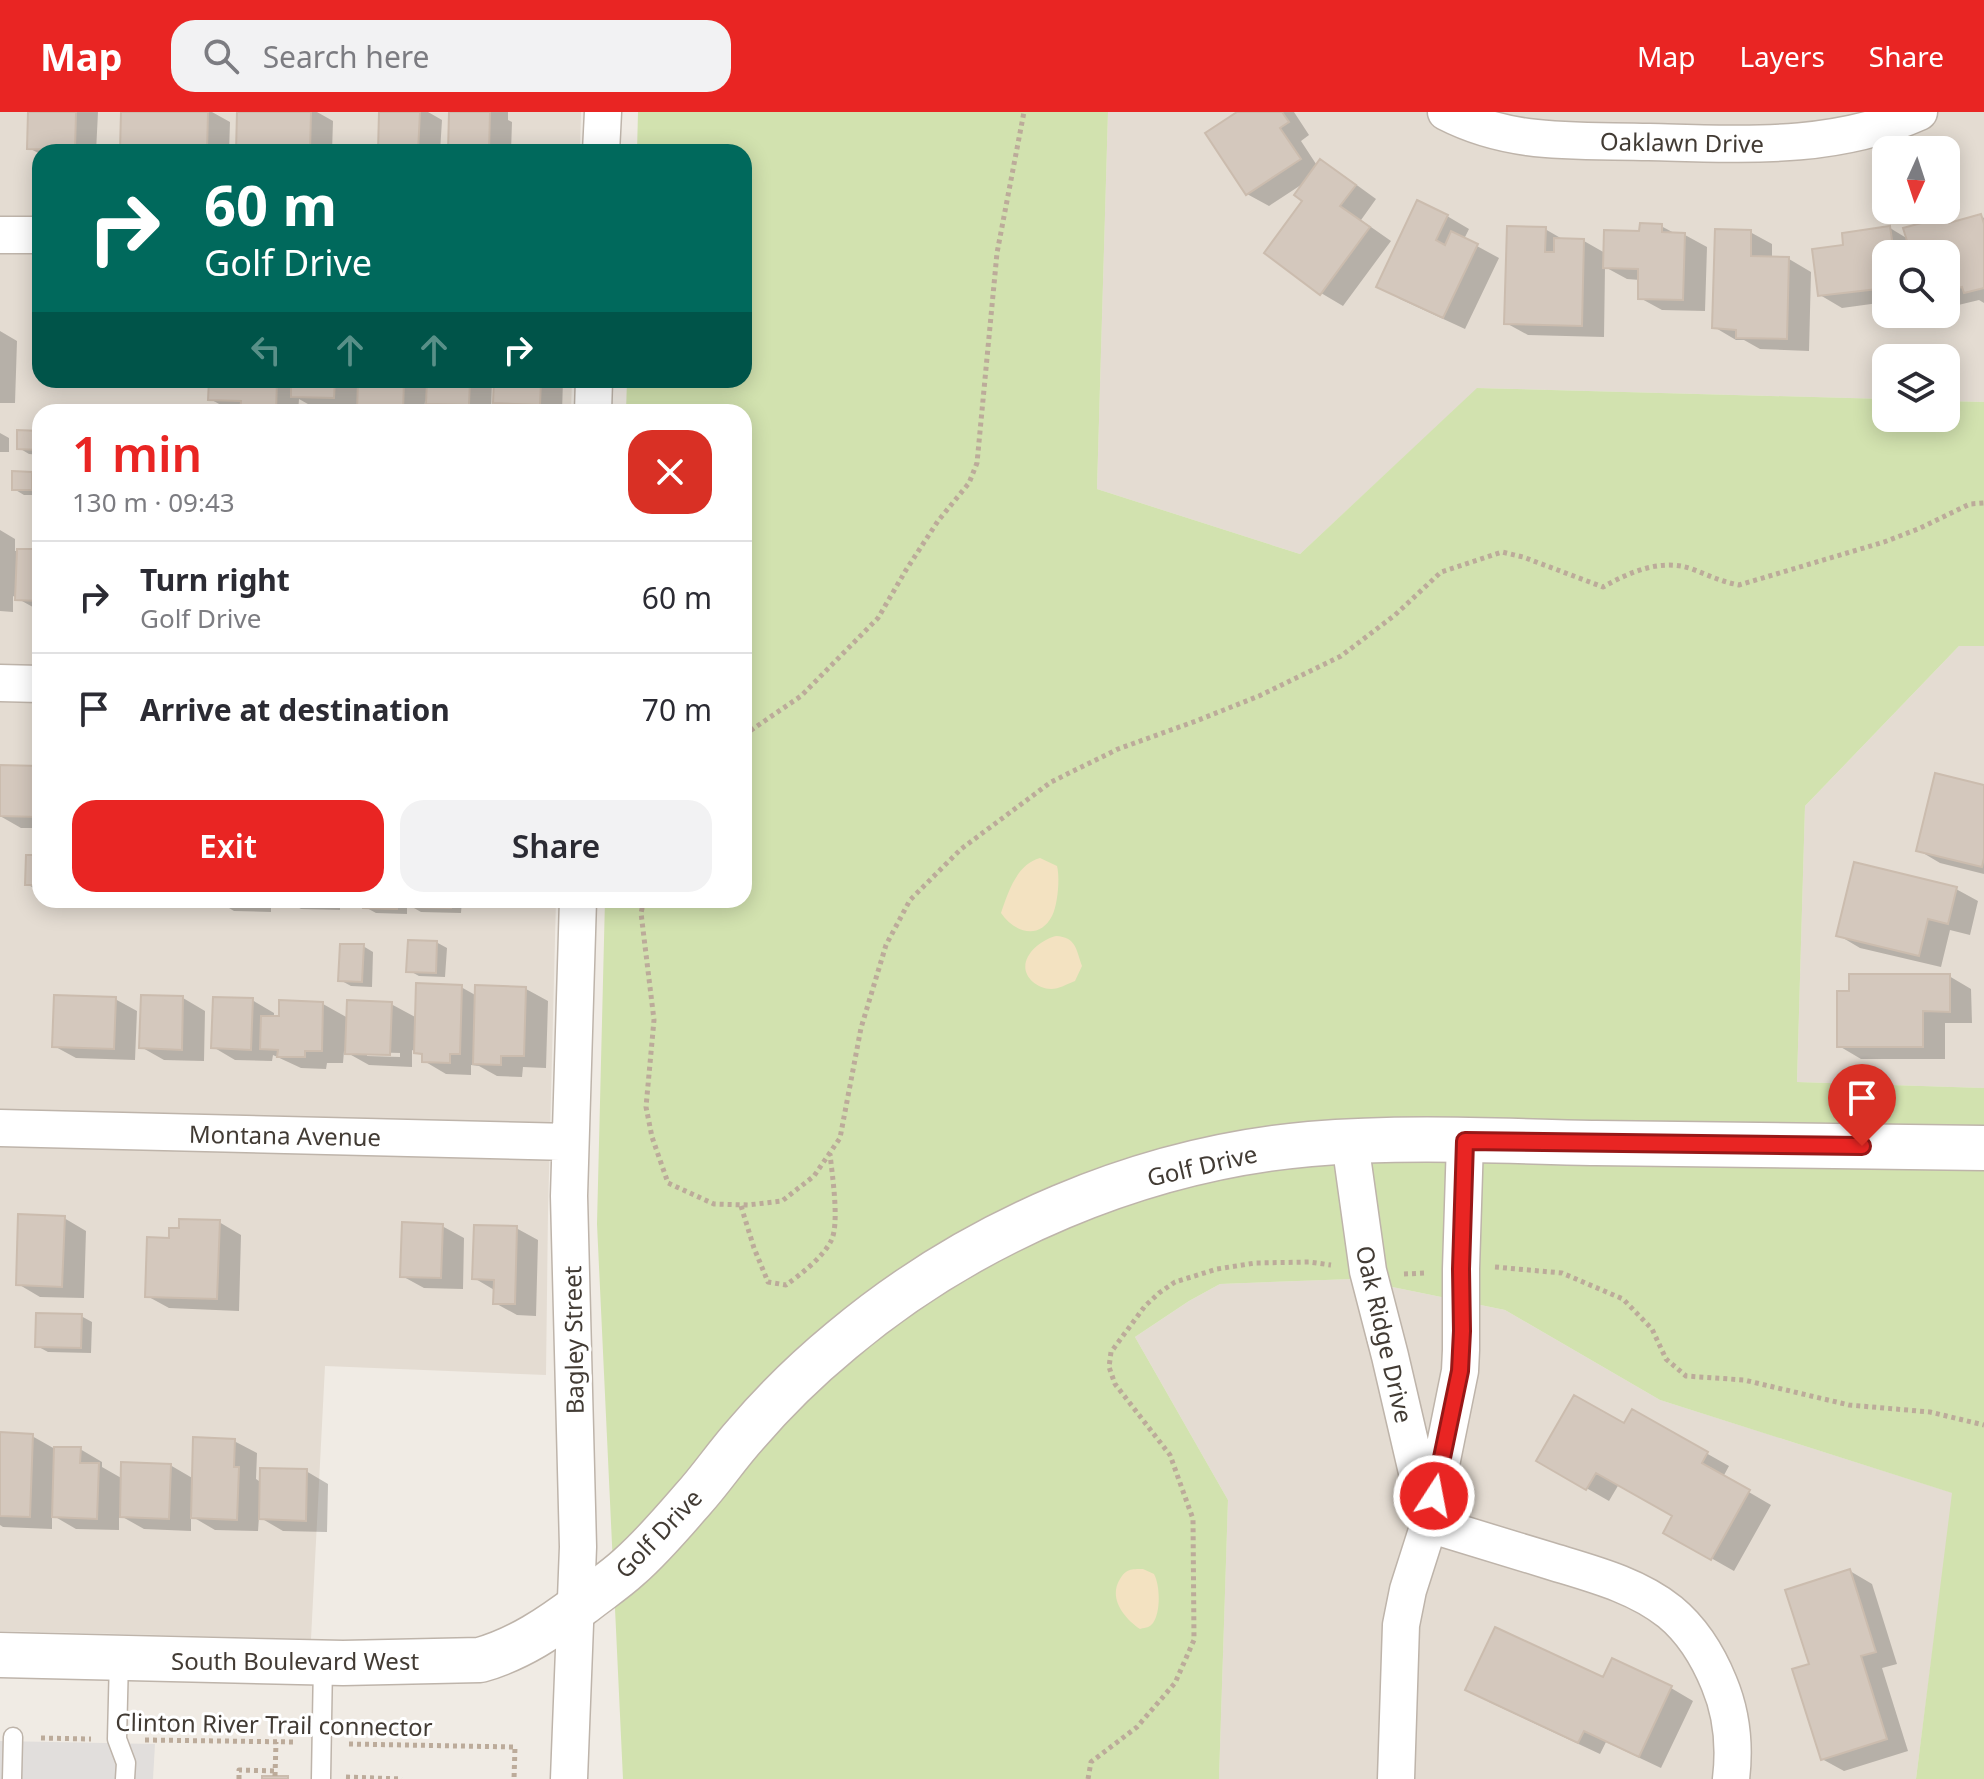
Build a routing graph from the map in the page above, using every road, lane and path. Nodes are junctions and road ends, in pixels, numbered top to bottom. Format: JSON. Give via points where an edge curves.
{"nodes":[{"id":1,"x":603,"y":112,"type":"edge"},
{"id":2,"x":1024,"y":112,"type":"edge"},
{"id":3,"x":1446,"y":112,"type":"edge"},
{"id":4,"x":1919,"y":112,"type":"edge"},
{"id":5,"x":601,"y":144,"type":"edge"},
{"id":6,"x":0,"y":235,"type":"edge"},
{"id":7,"x":32,"y":235,"type":"edge"},
{"id":8,"x":1984,"y":503,"type":"edge"},
{"id":9,"x":0,"y":683,"type":"edge"},
{"id":10,"x":32,"y":684,"type":"edge"},
{"id":11,"x":752,"y":730,"type":"edge"},
{"id":12,"x":578,"y":908,"type":"edge"},
{"id":13,"x":642,"y":908,"type":"edge"},
{"id":14,"x":0,"y":1128,"type":"edge"},
{"id":15,"x":1465,"y":1141,"type":"junction"},
{"id":16,"x":570,"y":1142,"type":"junction"},
{"id":17,"x":1350,"y":1142,"type":"junction"},
{"id":18,"x":1984,"y":1148,"type":"edge"},
{"id":19,"x":830,"y":1153,"type":"junction"},
{"id":20,"x":741,"y":1205,"type":"junction"},
{"id":21,"x":1429,"y":1524,"type":"junction"},
{"id":22,"x":575,"y":1609,"type":"junction"},
{"id":23,"x":0,"y":1655,"type":"edge"},
{"id":24,"x":119,"y":1658,"type":"junction"},
{"id":25,"x":323,"y":1663,"type":"junction"},
{"id":26,"x":13,"y":1737,"type":"joint"},
{"id":27,"x":117,"y":1739,"type":"junction"},
{"id":28,"x":276,"y":1742,"type":"junction"},
{"id":29,"x":322,"y":1743,"type":"junction"},
{"id":30,"x":321,"y":1778,"type":"edge"},
{"id":31,"x":12,"y":1779,"type":"edge"},
{"id":32,"x":125,"y":1779,"type":"edge"},
{"id":33,"x":239,"y":1779,"type":"edge"},
{"id":34,"x":370,"y":1779,"type":"edge"},
{"id":35,"x":402,"y":1779,"type":"edge"},
{"id":36,"x":514,"y":1779,"type":"edge"},
{"id":37,"x":569,"y":1779,"type":"edge"},
{"id":38,"x":1396,"y":1779,"type":"edge"},
{"id":39,"x":1731,"y":1779,"type":"edge"}],
"edges":[{"from":1,"to":5,"type":"street"},
{"from":2,"to":11,"type":"path","via":[[997,253],[977,463],[969,483],[938,521],[878,618],[801,696]]},
{"from":3,"to":4,"type":"street","name":"Oaklawn Drive","via":[[1493,131],[1541,140],[1754,144],[1840,136]]},
{"from":6,"to":7,"type":"street"},
{"from":8,"to":19,"type":"path","via":[[1970,504],[1884,542],[1739,585],[1688,568],[1659,566],[1634,571],[1603,587],[1502,552],[1441,572],[1341,656],[1259,696],[1118,749],[1051,782],[961,849],[910,900],[886,945],[861,1028],[840,1138]]},
{"from":9,"to":10,"type":"street"},
{"from":12,"to":16,"type":"street","name":"Bagley Street"},
{"from":13,"to":20,"type":"path","via":[[654,1020],[646,1107],[652,1137],[668,1183],[714,1204]]},
{"from":14,"to":16,"type":"street","name":"Montana Avenue"},
{"from":15,"to":17,"type":"street","name":"Golf Drive"},
{"from":15,"to":18,"type":"street","name":"Golf Drive"},
{"from":15,"to":21,"type":"street","name":"Oak Ridge Drive","via":[[1460,1371]]},
{"from":16,"to":22,"type":"street","name":"Bagley Street"},
{"from":17,"to":21,"type":"street","name":"Oak Ridge Drive","via":[[1372,1293]]},
{"from":17,"to":22,"type":"street","name":"Golf Drive","via":[[1224,1157],[1128,1182],[1054,1210],[943,1267],[878,1311],[804,1374],[630,1567]]},
{"from":19,"to":20,"type":"path","via":[[814,1176],[782,1201]]},
{"from":19,"to":20,"type":"path","via":[[836,1210],[832,1240],[786,1285],[768,1282]]},
{"from":21,"to":38,"type":"street","name":"Oak Ridge Drive","via":[[1401,1625]]},
{"from":21,"to":39,"type":"street","via":[[1618,1583],[1670,1612],[1701,1647],[1721,1689],[1733,1738]]},
{"from":22,"to":25,"type":"street","name":"South Boulevard West","via":[[519,1645],[480,1660]]},
{"from":22,"to":37,"type":"street","name":"Bagley Street"},
{"from":23,"to":24,"type":"street","name":"South Boulevard West"},
{"from":24,"to":25,"type":"street","name":"South Boulevard West"},
{"from":24,"to":27,"type":"lane"},
{"from":25,"to":29,"type":"lane"},
{"from":26,"to":27,"type":"path","name":"Clinton River Trail connector"},
{"from":26,"to":31,"type":"lane"},
{"from":27,"to":28,"type":"path","name":"Clinton River Trail connector"},
{"from":27,"to":32,"type":"lane","via":[[126,1763]]},
{"from":28,"to":29,"type":"path","name":"Clinton River Trail connector"},
{"from":28,"to":33,"type":"path","via":[[276,1774],[239,1770]]},
{"from":29,"to":30,"type":"lane"},
{"from":29,"to":36,"type":"path","name":"Clinton River Trail connector","via":[[515,1747]]},
{"from":30,"to":34,"type":"path"},
{"from":34,"to":35,"type":"path"}]}
